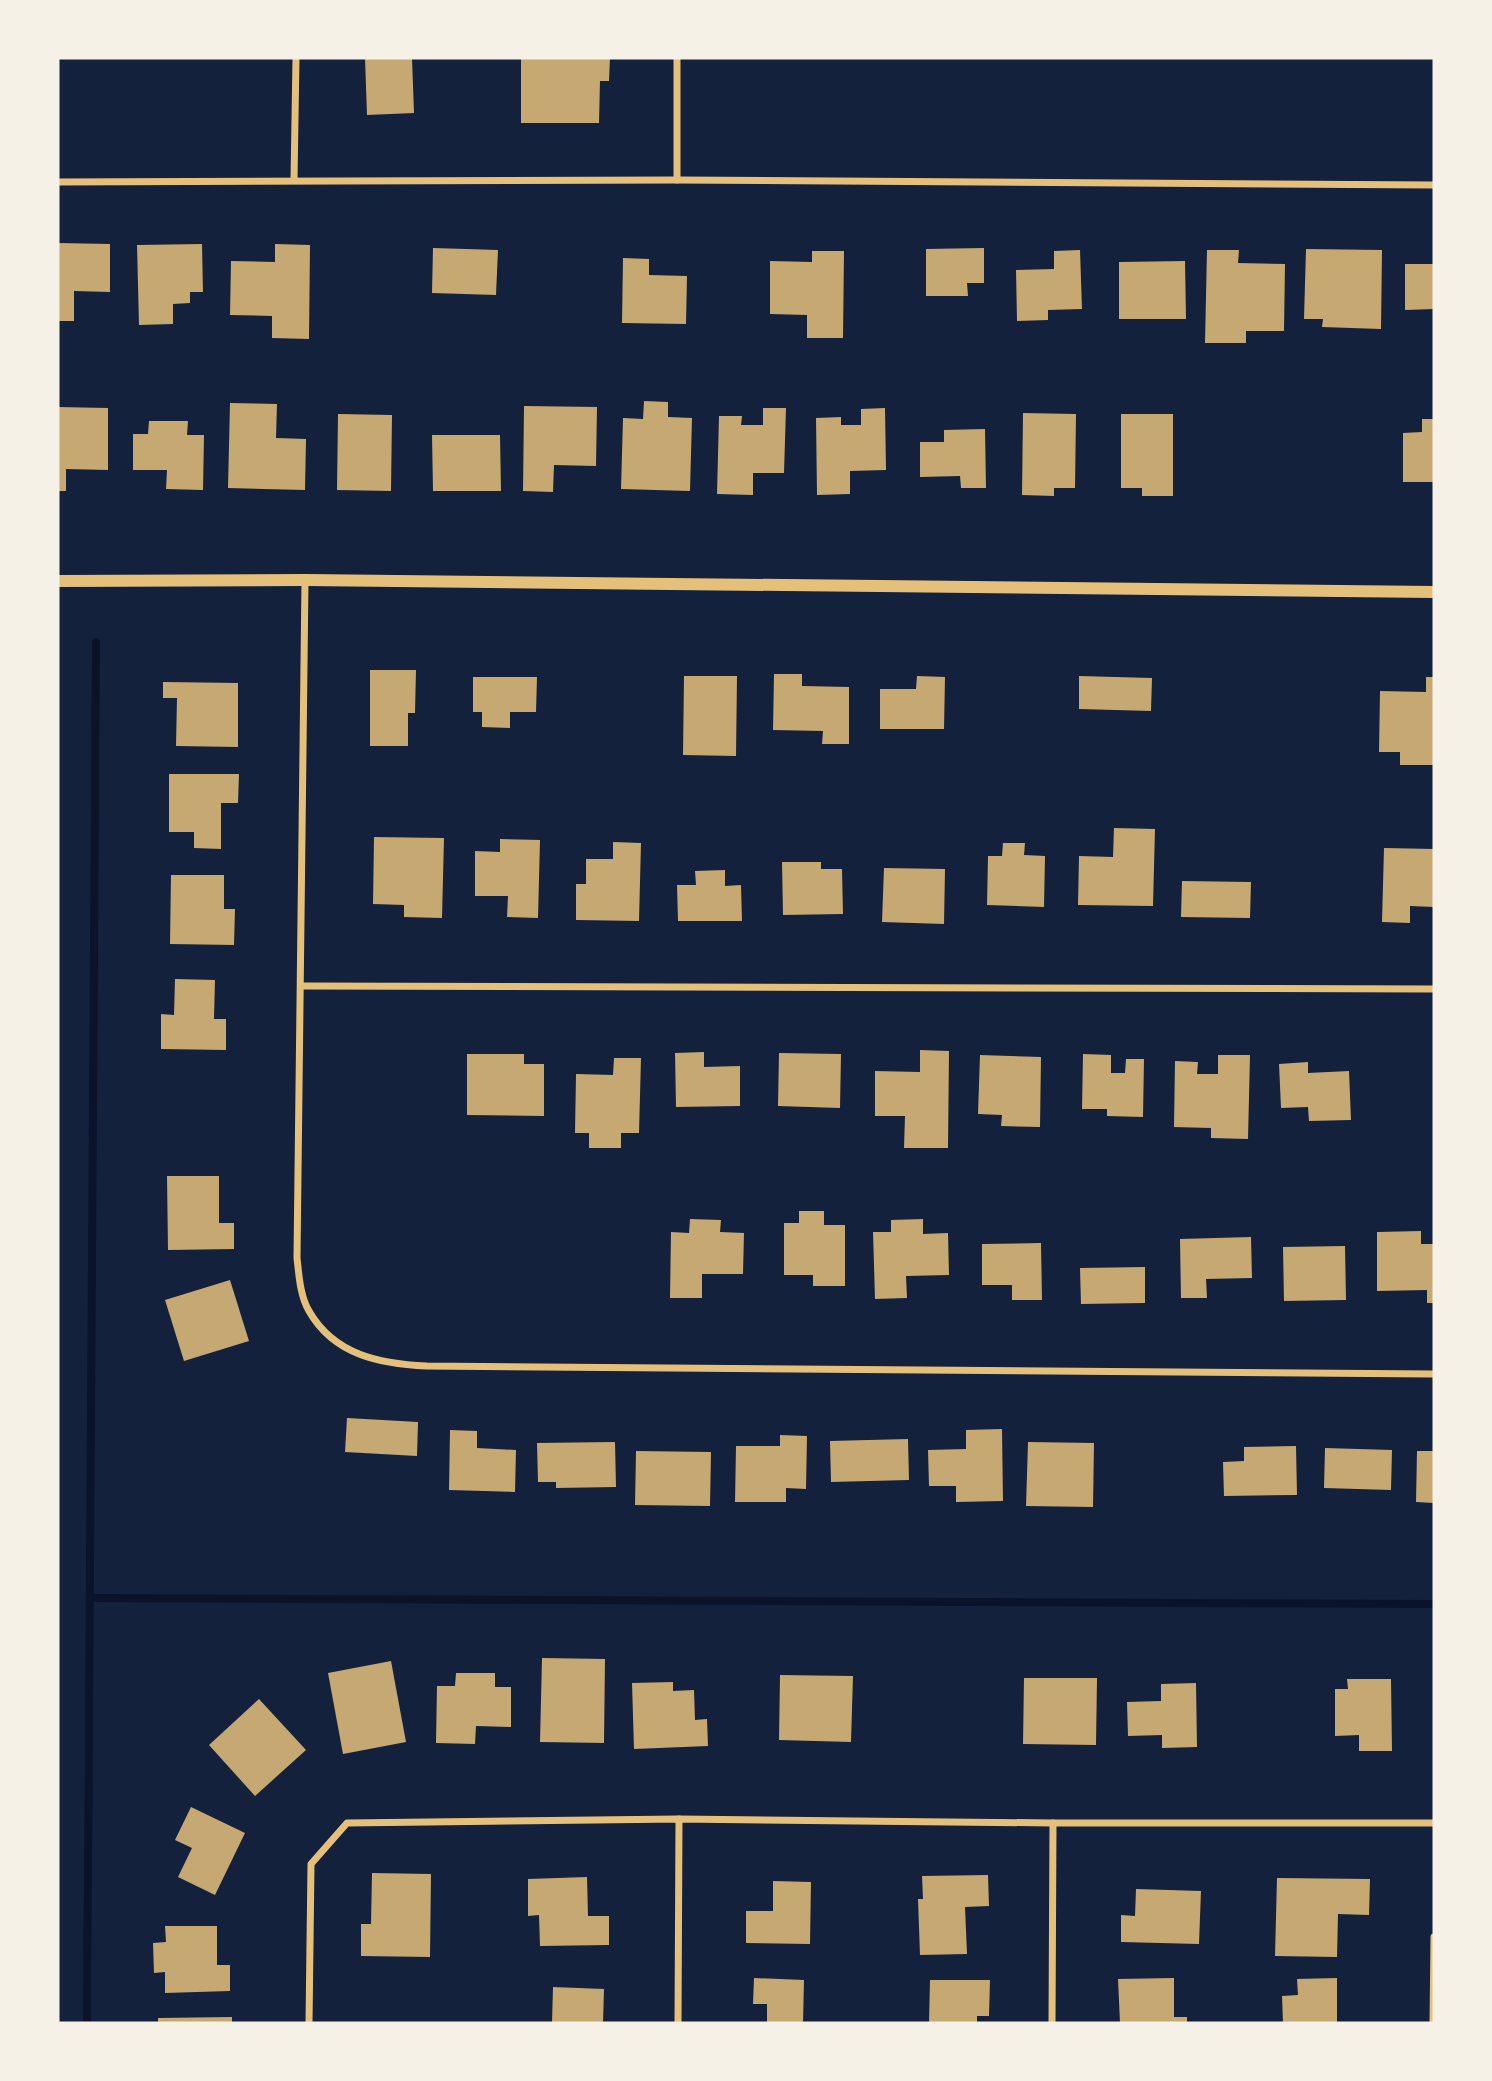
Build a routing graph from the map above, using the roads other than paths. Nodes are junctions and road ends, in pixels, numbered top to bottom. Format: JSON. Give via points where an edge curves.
{"nodes":[{"id":1,"x":296,"y":58,"type":"edge"},
{"id":2,"x":677,"y":58,"type":"edge"},
{"id":3,"x":294,"y":180,"type":"junction"},
{"id":4,"x":677,"y":180,"type":"junction"},
{"id":5,"x":58,"y":182,"type":"edge"},
{"id":6,"x":1434,"y":185,"type":"edge"},
{"id":7,"x":305,"y":580,"type":"junction"},
{"id":8,"x":58,"y":581,"type":"edge"},
{"id":9,"x":1434,"y":592,"type":"edge"},
{"id":10,"x":302,"y":986,"type":"junction"},
{"id":11,"x":1434,"y":989,"type":"edge"},
{"id":12,"x":1434,"y":1374,"type":"edge"},
{"id":13,"x":679,"y":1819,"type":"junction"},
{"id":14,"x":1053,"y":1823,"type":"junction"},
{"id":15,"x":1434,"y":1823,"type":"edge"},
{"id":16,"x":1434,"y":1937,"type":"edge"},
{"id":17,"x":309,"y":2023,"type":"edge"},
{"id":18,"x":678,"y":2023,"type":"edge"},
{"id":19,"x":1052,"y":2023,"type":"edge"},
{"id":20,"x":1433,"y":2023,"type":"edge"}],
"edges":[{"from":1,"to":3,"type":"street"},
{"from":2,"to":4,"type":"street"},
{"from":3,"to":4,"type":"street"},
{"from":3,"to":5,"type":"street"},
{"from":4,"to":6,"type":"street"},
{"from":7,"to":8,"type":"street"},
{"from":7,"to":9,"type":"street"},
{"from":7,"to":10,"type":"street"},
{"from":10,"to":11,"type":"street"},
{"from":10,"to":12,"type":"street","via":[[297,1258],[301,1286],[308,1310],[326,1332],[345,1349],[367,1358],[392,1364]]},
{"from":13,"to":14,"type":"street"},
{"from":13,"to":17,"type":"street","via":[[347,1823],[311,1864]]},
{"from":13,"to":18,"type":"street"},
{"from":14,"to":15,"type":"street"},
{"from":14,"to":19,"type":"street"},
{"from":16,"to":20,"type":"street"}]}
